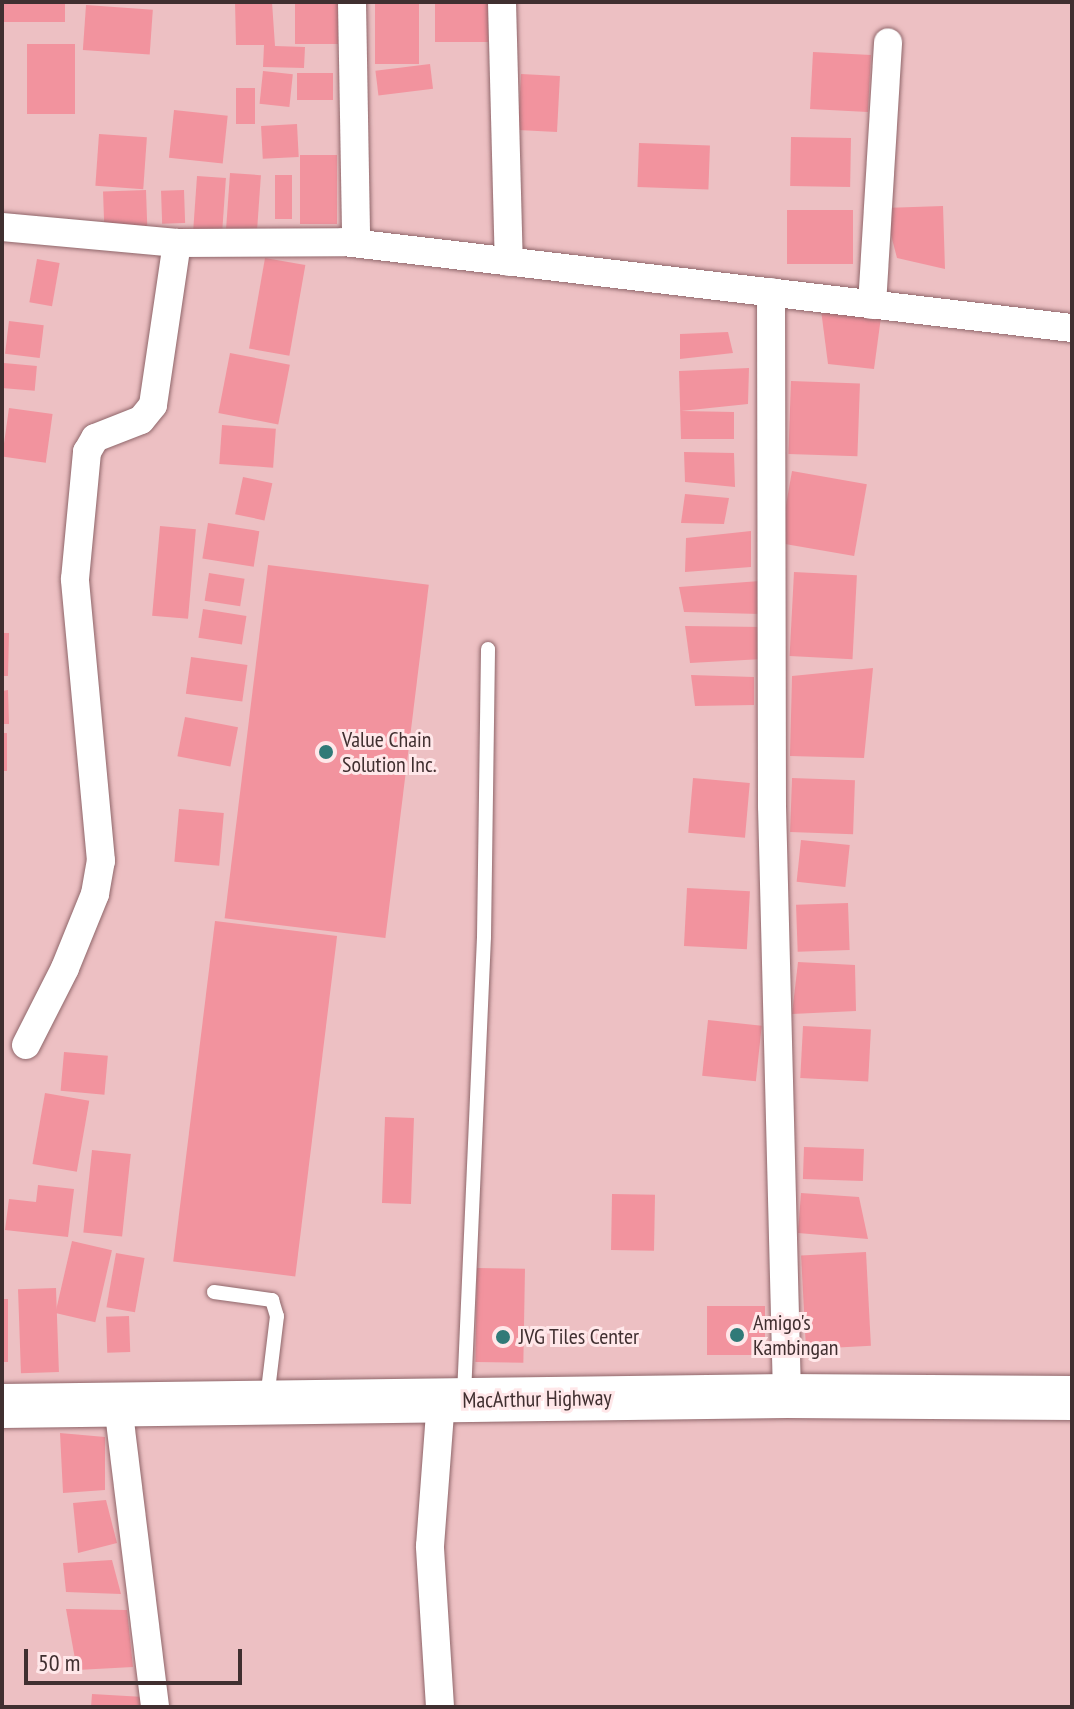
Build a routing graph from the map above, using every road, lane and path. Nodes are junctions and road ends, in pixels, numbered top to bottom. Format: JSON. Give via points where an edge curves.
{"nodes":[{"id":1,"x":352,"y":2,"type":"edge"},
{"id":2,"x":502,"y":2,"type":"edge"},
{"id":3,"x":888,"y":42,"type":"dead end"},
{"id":4,"x":2,"y":227,"type":"edge"},
{"id":5,"x":177,"y":243,"type":"junction"},
{"id":6,"x":356,"y":243,"type":"junction"},
{"id":7,"x":509,"y":262,"type":"junction"},
{"id":8,"x":771,"y":292,"type":"junction"},
{"id":9,"x":872,"y":305,"type":"junction"},
{"id":10,"x":1072,"y":328,"type":"edge"},
{"id":11,"x":488,"y":649,"type":"dead end"},
{"id":12,"x":26,"y":1045,"type":"dead end"},
{"id":13,"x":214,"y":1292,"type":"dead end"},
{"id":14,"x":787,"y":1396,"type":"junction"},
{"id":15,"x":1072,"y":1398,"type":"edge"},
{"id":16,"x":452,"y":1399,"type":"junction"},
{"id":17,"x":267,"y":1402,"type":"junction"},
{"id":18,"x":118,"y":1405,"type":"junction"},
{"id":19,"x":2,"y":1406,"type":"edge"},
{"id":20,"x":155,"y":1707,"type":"edge"},
{"id":21,"x":440,"y":1707,"type":"edge"}],
"edges":[{"from":1,"to":6,"type":"street"},
{"from":2,"to":7,"type":"street"},
{"from":3,"to":9,"type":"street"},
{"from":4,"to":5,"type":"street"},
{"from":5,"to":6,"type":"street"},
{"from":5,"to":12,"type":"street","via":[[153,405],[141,420],[103,432],[87,452],[75,579],[100,872],[65,968]]},
{"from":6,"to":7,"type":"street"},
{"from":7,"to":8,"type":"street"},
{"from":8,"to":9,"type":"street"},
{"from":8,"to":14,"type":"street","via":[[772,806]]},
{"from":9,"to":10,"type":"street"},
{"from":11,"to":16,"type":"lane","via":[[484,937]]},
{"from":13,"to":17,"type":"lane","via":[[272,1300],[277,1316]]},
{"from":14,"to":15,"type":"highway","name":"MacArthur Highway"},
{"from":14,"to":16,"type":"highway","name":"MacArthur Highway"},
{"from":16,"to":17,"type":"highway","name":"MacArthur Highway"},
{"from":16,"to":21,"type":"street","via":[[430,1546]]},
{"from":17,"to":18,"type":"highway","name":"MacArthur Highway"},
{"from":18,"to":19,"type":"highway","name":"MacArthur Highway"},
{"from":18,"to":20,"type":"street"}]}
